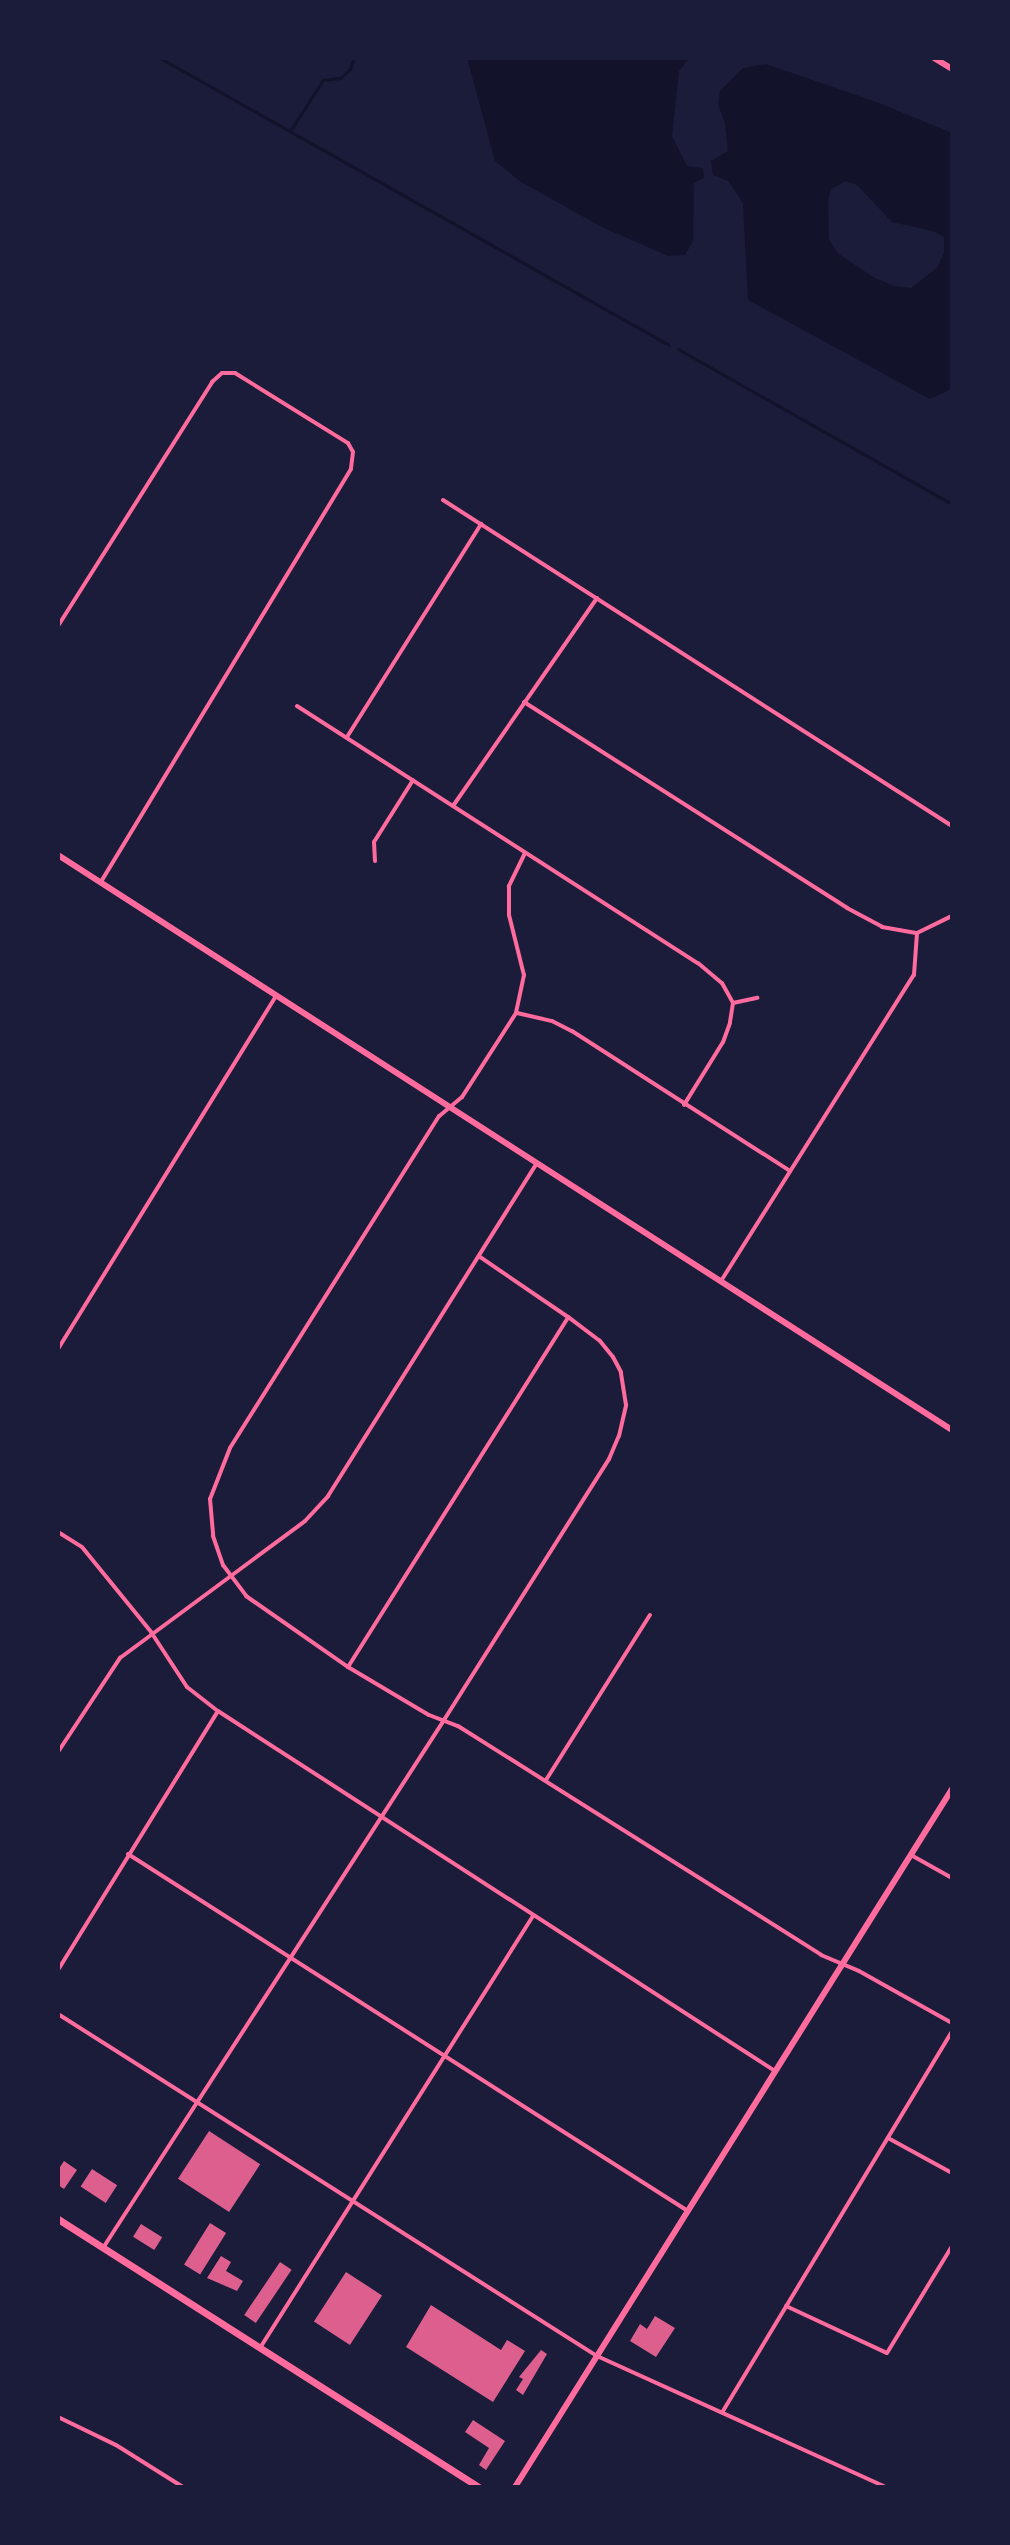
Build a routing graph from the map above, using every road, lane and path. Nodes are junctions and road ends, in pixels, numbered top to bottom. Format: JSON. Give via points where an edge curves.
{"nodes":[{"id":1,"x":934,"y":58,"type":"edge"},
{"id":2,"x":952,"y":69,"type":"edge"},
{"id":3,"x":443,"y":500,"type":"dead end"},
{"id":4,"x":481,"y":524,"type":"junction"},
{"id":5,"x":597,"y":598,"type":"junction"},
{"id":6,"x":58,"y":626,"type":"edge"},
{"id":7,"x":524,"y":702,"type":"junction"},
{"id":8,"x":297,"y":706,"type":"dead end"},
{"id":9,"x":347,"y":737,"type":"junction"},
{"id":10,"x":413,"y":780,"type":"junction"},
{"id":11,"x":453,"y":806,"type":"junction"},
{"id":12,"x":952,"y":826,"type":"edge"},
{"id":13,"x":525,"y":853,"type":"junction"},
{"id":14,"x":58,"y":855,"type":"edge"},
{"id":15,"x":375,"y":861,"type":"dead end"},
{"id":16,"x":101,"y":882,"type":"junction"},
{"id":17,"x":952,"y":916,"type":"edge"},
{"id":18,"x":917,"y":933,"type":"junction"},
{"id":19,"x":277,"y":995,"type":"junction"},
{"id":20,"x":757,"y":998,"type":"dead end"},
{"id":21,"x":733,"y":1003,"type":"junction"},
{"id":22,"x":516,"y":1013,"type":"junction"},
{"id":23,"x":684,"y":1105,"type":"junction"},
{"id":24,"x":449,"y":1108,"type":"junction"},
{"id":25,"x":537,"y":1163,"type":"junction"},
{"id":26,"x":790,"y":1171,"type":"junction"},
{"id":27,"x":480,"y":1257,"type":"junction"},
{"id":28,"x":721,"y":1281,"type":"junction"},
{"id":29,"x":568,"y":1317,"type":"junction"},
{"id":30,"x":58,"y":1349,"type":"edge"},
{"id":31,"x":952,"y":1430,"type":"edge"},
{"id":32,"x":58,"y":1532,"type":"edge"},
{"id":33,"x":230,"y":1576,"type":"junction"},
{"id":34,"x":650,"y":1615,"type":"dead end"},
{"id":35,"x":151,"y":1632,"type":"junction"},
{"id":36,"x":348,"y":1667,"type":"junction"},
{"id":37,"x":218,"y":1711,"type":"junction"},
{"id":38,"x":444,"y":1720,"type":"junction"},
{"id":39,"x":58,"y":1752,"type":"edge"},
{"id":40,"x":546,"y":1780,"type":"junction"},
{"id":41,"x":952,"y":1789,"type":"edge"},
{"id":42,"x":380,"y":1815,"type":"junction"},
{"id":43,"x":128,"y":1854,"type":"junction"},
{"id":44,"x":911,"y":1855,"type":"junction"},
{"id":45,"x":952,"y":1878,"type":"edge"},
{"id":46,"x":533,"y":1916,"type":"junction"},
{"id":47,"x":288,"y":1957,"type":"junction"},
{"id":48,"x":841,"y":1964,"type":"junction"},
{"id":49,"x":58,"y":1970,"type":"edge"},
{"id":50,"x":58,"y":2014,"type":"edge"},
{"id":51,"x":952,"y":2023,"type":"edge"},
{"id":52,"x":952,"y":2032,"type":"edge"},
{"id":53,"x":444,"y":2059,"type":"junction"},
{"id":54,"x":775,"y":2071,"type":"junction"},
{"id":55,"x":196,"y":2104,"type":"junction"},
{"id":56,"x":888,"y":2138,"type":"junction"},
{"id":57,"x":952,"y":2173,"type":"edge"},
{"id":58,"x":352,"y":2202,"type":"junction"},
{"id":59,"x":688,"y":2211,"type":"junction"},
{"id":60,"x":58,"y":2219,"type":"edge"},
{"id":61,"x":952,"y":2246,"type":"edge"},
{"id":62,"x":103,"y":2248,"type":"junction"},
{"id":63,"x":786,"y":2306,"type":"junction"},
{"id":64,"x":260,"y":2348,"type":"junction"},
{"id":65,"x":597,"y":2356,"type":"junction"},
{"id":66,"x":723,"y":2411,"type":"junction"},
{"id":67,"x":58,"y":2417,"type":"edge"},
{"id":68,"x":183,"y":2487,"type":"edge"},
{"id":69,"x":479,"y":2487,"type":"edge"},
{"id":70,"x":515,"y":2487,"type":"edge"},
{"id":71,"x":886,"y":2487,"type":"edge"}],
"edges":[{"from":1,"to":2,"type":"street"},
{"from":3,"to":4,"type":"street"},
{"from":4,"to":5,"type":"street"},
{"from":4,"to":9,"type":"street"},
{"from":5,"to":7,"type":"street"},
{"from":5,"to":12,"type":"street"},
{"from":6,"to":16,"type":"street","via":[[222,373],[235,373],[348,443],[351,469]]},
{"from":7,"to":11,"type":"street"},
{"from":7,"to":18,"type":"street","via":[[847,908],[882,927]]},
{"from":8,"to":9,"type":"street"},
{"from":9,"to":10,"type":"street"},
{"from":10,"to":11,"type":"street"},
{"from":10,"to":15,"type":"street","via":[[374,842]]},
{"from":11,"to":13,"type":"street"},
{"from":13,"to":21,"type":"street","via":[[713,974]]},
{"from":13,"to":22,"type":"street","via":[[509,886],[509,915],[524,975]]},
{"from":14,"to":16,"type":"street"},
{"from":16,"to":19,"type":"street"},
{"from":17,"to":18,"type":"street"},
{"from":18,"to":26,"type":"street","via":[[914,975]]},
{"from":19,"to":24,"type":"street"},
{"from":19,"to":30,"type":"street"},
{"from":20,"to":21,"type":"street"},
{"from":21,"to":23,"type":"street","via":[[723,1042]]},
{"from":22,"to":23,"type":"street","via":[[572,1031]]},
{"from":22,"to":24,"type":"street","via":[[462,1097]]},
{"from":23,"to":26,"type":"street"},
{"from":24,"to":25,"type":"street"},
{"from":24,"to":33,"type":"street","via":[[422,1143],[218,1472],[210,1499],[213,1536]]},
{"from":25,"to":27,"type":"street"},
{"from":25,"to":28,"type":"street"},
{"from":26,"to":28,"type":"street"},
{"from":27,"to":29,"type":"street"},
{"from":27,"to":33,"type":"street","via":[[328,1496],[305,1521]]},
{"from":28,"to":31,"type":"street"},
{"from":29,"to":36,"type":"street"},
{"from":29,"to":38,"type":"street","via":[[600,1341],[621,1372],[626,1405],[619,1436]]},
{"from":32,"to":35,"type":"street","via":[[82,1547]]},
{"from":33,"to":35,"type":"street"},
{"from":33,"to":36,"type":"street","via":[[246,1596]]},
{"from":34,"to":40,"type":"street"},
{"from":35,"to":37,"type":"street","via":[[187,1687]]},
{"from":35,"to":39,"type":"street","via":[[107,1674]]},
{"from":36,"to":38,"type":"street"},
{"from":37,"to":42,"type":"street"},
{"from":37,"to":43,"type":"street"},
{"from":38,"to":40,"type":"street"},
{"from":38,"to":42,"type":"street"},
{"from":40,"to":48,"type":"street"},
{"from":41,"to":44,"type":"street"},
{"from":42,"to":46,"type":"street"},
{"from":42,"to":47,"type":"street"},
{"from":43,"to":47,"type":"street"},
{"from":43,"to":49,"type":"street"},
{"from":44,"to":45,"type":"street"},
{"from":44,"to":48,"type":"street"},
{"from":46,"to":53,"type":"street"},
{"from":46,"to":54,"type":"street"},
{"from":47,"to":53,"type":"street"},
{"from":47,"to":55,"type":"street"},
{"from":48,"to":51,"type":"street"},
{"from":48,"to":54,"type":"street"},
{"from":50,"to":55,"type":"street"},
{"from":52,"to":56,"type":"street"},
{"from":53,"to":58,"type":"street"},
{"from":53,"to":59,"type":"street"},
{"from":54,"to":59,"type":"street"},
{"from":55,"to":58,"type":"street"},
{"from":55,"to":62,"type":"street"},
{"from":56,"to":57,"type":"street"},
{"from":56,"to":63,"type":"street"},
{"from":58,"to":64,"type":"street"},
{"from":58,"to":65,"type":"street"},
{"from":59,"to":65,"type":"street"},
{"from":60,"to":62,"type":"main road"},
{"from":61,"to":63,"type":"street","via":[[887,2353]]},
{"from":62,"to":64,"type":"main road"},
{"from":63,"to":66,"type":"street"},
{"from":64,"to":69,"type":"main road"},
{"from":65,"to":66,"type":"street"},
{"from":65,"to":70,"type":"street"},
{"from":66,"to":71,"type":"street"},
{"from":67,"to":68,"type":"street"}]}
